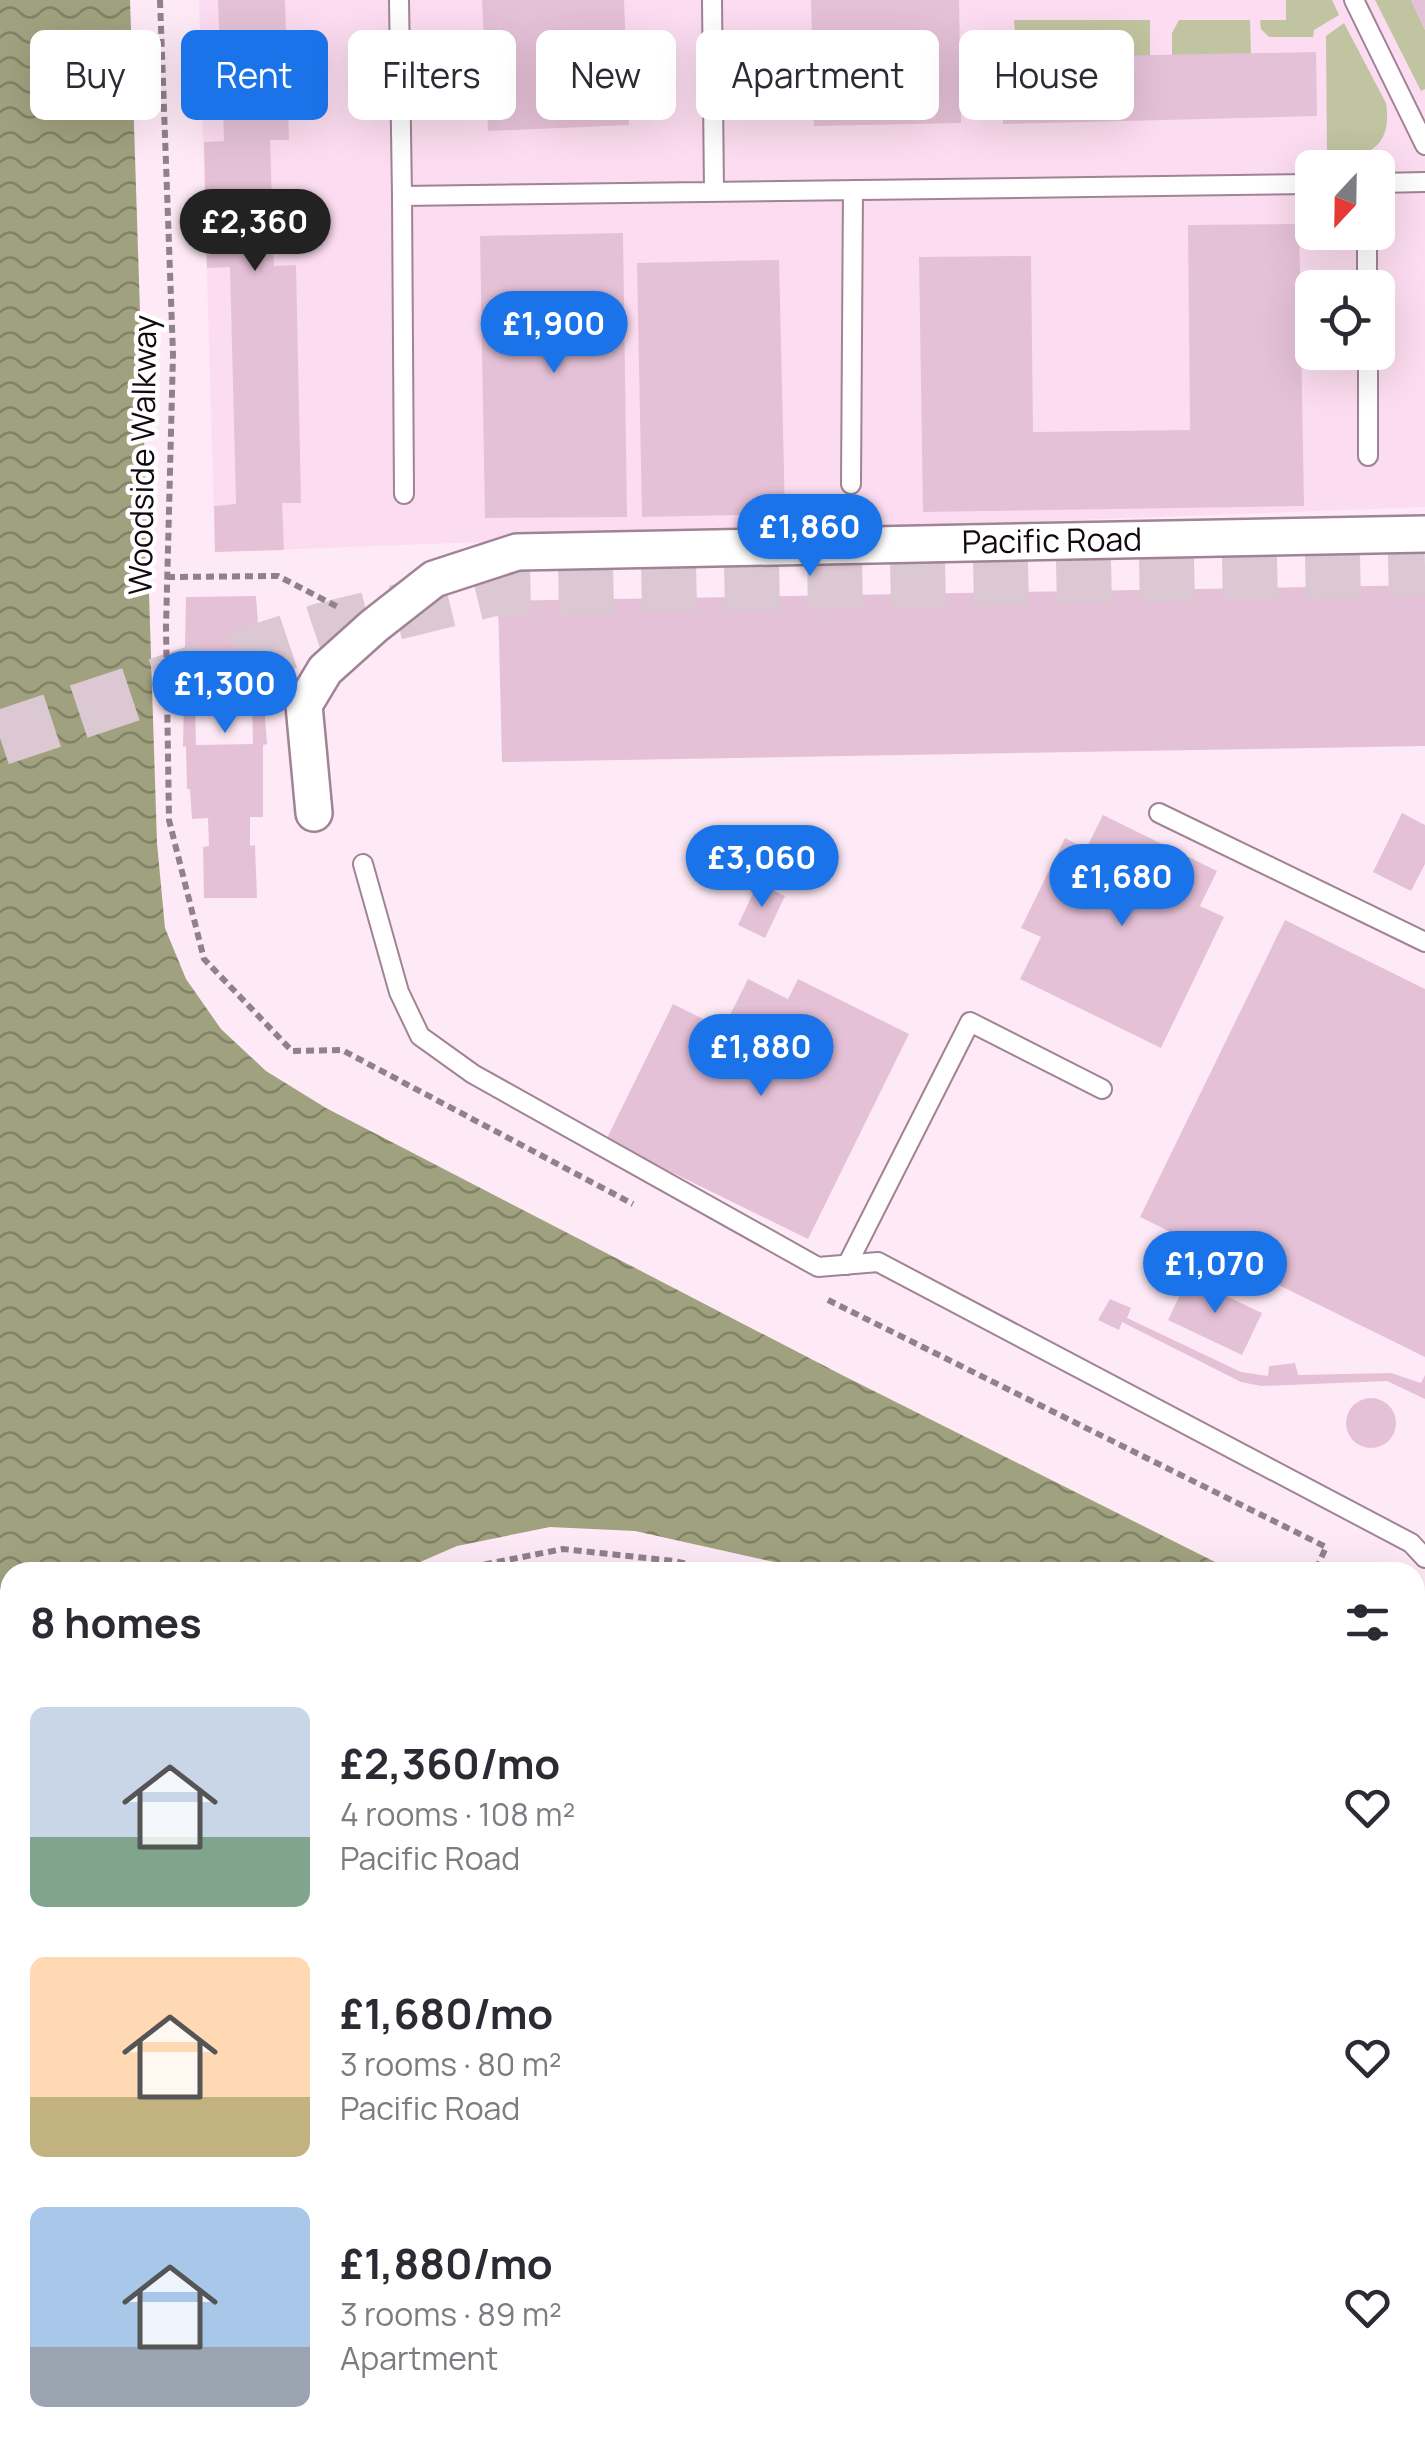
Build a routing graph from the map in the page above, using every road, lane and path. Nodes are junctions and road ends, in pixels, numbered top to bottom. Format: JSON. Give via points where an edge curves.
{"nodes":[{"id":1,"x":160,"y":0,"type":"edge"},
{"id":2,"x":399,"y":0,"type":"edge"},
{"id":3,"x":712,"y":0,"type":"edge"},
{"id":4,"x":1354,"y":0,"type":"edge"},
{"id":5,"x":1425,"y":144,"type":"edge"},
{"id":6,"x":1425,"y":182,"type":"edge"},
{"id":7,"x":1395,"y":183,"type":"edge"},
{"id":8,"x":1295,"y":184,"type":"edge"},
{"id":9,"x":853,"y":190,"type":"junction"},
{"id":10,"x":714,"y":192,"type":"junction"},
{"id":11,"x":402,"y":196,"type":"junction"},
{"id":12,"x":1368,"y":370,"type":"edge"},
{"id":13,"x":1368,"y":456,"type":"dead end"},
{"id":14,"x":851,"y":484,"type":"dead end"},
{"id":15,"x":404,"y":494,"type":"dead end"},
{"id":16,"x":1425,"y":534,"type":"edge"},
{"id":17,"x":166,"y":577,"type":"junction"},
{"id":18,"x":374,"y":626,"type":"junction"},
{"id":19,"x":314,"y":813,"type":"dead end"},
{"id":20,"x":1160,"y":813,"type":"dead end"},
{"id":21,"x":363,"y":864,"type":"dead end"},
{"id":22,"x":1425,"y":942,"type":"edge"},
{"id":23,"x":292,"y":1051,"type":"dead end"},
{"id":24,"x":1102,"y":1089,"type":"dead end"},
{"id":25,"x":847,"y":1265,"type":"junction"},
{"id":26,"x":1326,"y":1547,"type":"dead end"},
{"id":27,"x":650,"y":1558,"type":"junction"},
{"id":28,"x":1425,"y":1558,"type":"edge"},
{"id":29,"x":499,"y":1562,"type":"edge"},
{"id":30,"x":649,"y":1562,"type":"edge"},
{"id":31,"x":671,"y":1562,"type":"edge"},
{"id":32,"x":1319,"y":1562,"type":"edge"}],
"edges":[{"from":1,"to":17,"type":"path","name":"Woodside Walkway","via":[[172,354]]},
{"from":2,"to":11,"type":"lane"},
{"from":3,"to":10,"type":"lane"},
{"from":4,"to":5,"type":"lane"},
{"from":6,"to":7,"type":"lane"},
{"from":8,"to":9,"type":"lane"},
{"from":9,"to":10,"type":"lane"},
{"from":9,"to":14,"type":"lane"},
{"from":10,"to":11,"type":"lane"},
{"from":11,"to":15,"type":"lane"},
{"from":12,"to":13,"type":"lane"},
{"from":16,"to":18,"type":"street","name":"Pacific Road","via":[[517,552],[434,579]]},
{"from":17,"to":18,"type":"path","via":[[278,576]]},
{"from":17,"to":23,"type":"path","name":"Woodside Walkway","via":[[169,820],[204,959]]},
{"from":18,"to":19,"type":"street","name":"Pacific Road","via":[[325,670],[304,705]]},
{"from":20,"to":22,"type":"lane"},
{"from":21,"to":25,"type":"lane","via":[[399,992],[420,1036],[473,1074],[818,1267]]},
{"from":24,"to":25,"type":"lane","via":[[970,1022]]},
{"from":25,"to":28,"type":"lane","via":[[878,1262],[1411,1543]]},
{"from":26,"to":32,"type":"path"},
{"from":27,"to":29,"type":"path","via":[[562,1550]]},
{"from":27,"to":30,"type":"path"},
{"from":27,"to":31,"type":"path"}]}
